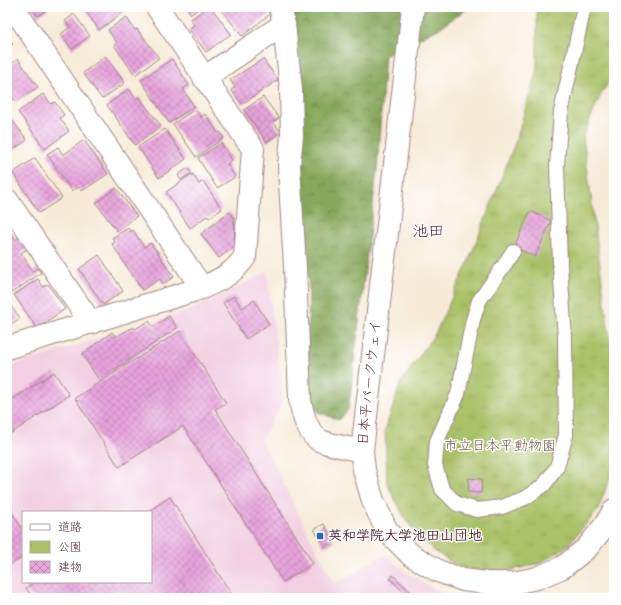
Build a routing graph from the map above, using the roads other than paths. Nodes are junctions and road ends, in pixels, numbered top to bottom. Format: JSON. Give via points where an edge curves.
{"nodes":[{"id":1,"x":13,"y":7,"type":"edge"},
{"id":2,"x":157,"y":7,"type":"edge"},
{"id":3,"x":413,"y":7,"type":"edge"},
{"id":4,"x":584,"y":7,"type":"edge"},
{"id":5,"x":282,"y":15,"type":"edge"},
{"id":6,"x":204,"y":78,"type":"junction"},
{"id":7,"x":7,"y":200,"type":"edge"},
{"id":8,"x":513,"y":251,"type":"dead end"},
{"id":9,"x":202,"y":288,"type":"junction"},
{"id":10,"x":91,"y":323,"type":"junction"},
{"id":11,"x":7,"y":348,"type":"edge"},
{"id":12,"x":362,"y":451,"type":"junction"},
{"id":13,"x":614,"y":510,"type":"edge"}],
"edges":[{"from":1,"to":9,"type":"street"},
{"from":2,"to":6,"type":"street"},
{"from":3,"to":12,"type":"street","name":"日本平パークウェイ"},
{"from":4,"to":8,"type":"lane","via":[[561,112],[557,165],[565,339],[566,435],[557,467],[544,485],[525,498],[502,507],[477,510],[457,504],[442,489],[435,465],[437,441],[458,394],[479,301]]},
{"from":5,"to":6,"type":"street"},
{"from":5,"to":12,"type":"street","via":[[291,89],[292,136],[289,165],[303,417],[319,440]]},
{"from":6,"to":9,"type":"street","via":[[252,149],[245,257],[228,276]]},
{"from":7,"to":10,"type":"street"},
{"from":9,"to":10,"type":"street"},
{"from":10,"to":11,"type":"street"},
{"from":12,"to":13,"type":"street","name":"日本平パークウェイ","via":[[364,470],[373,501],[387,531],[411,555],[438,571],[463,580],[513,583],[537,578],[563,567],[587,548]]}]}
